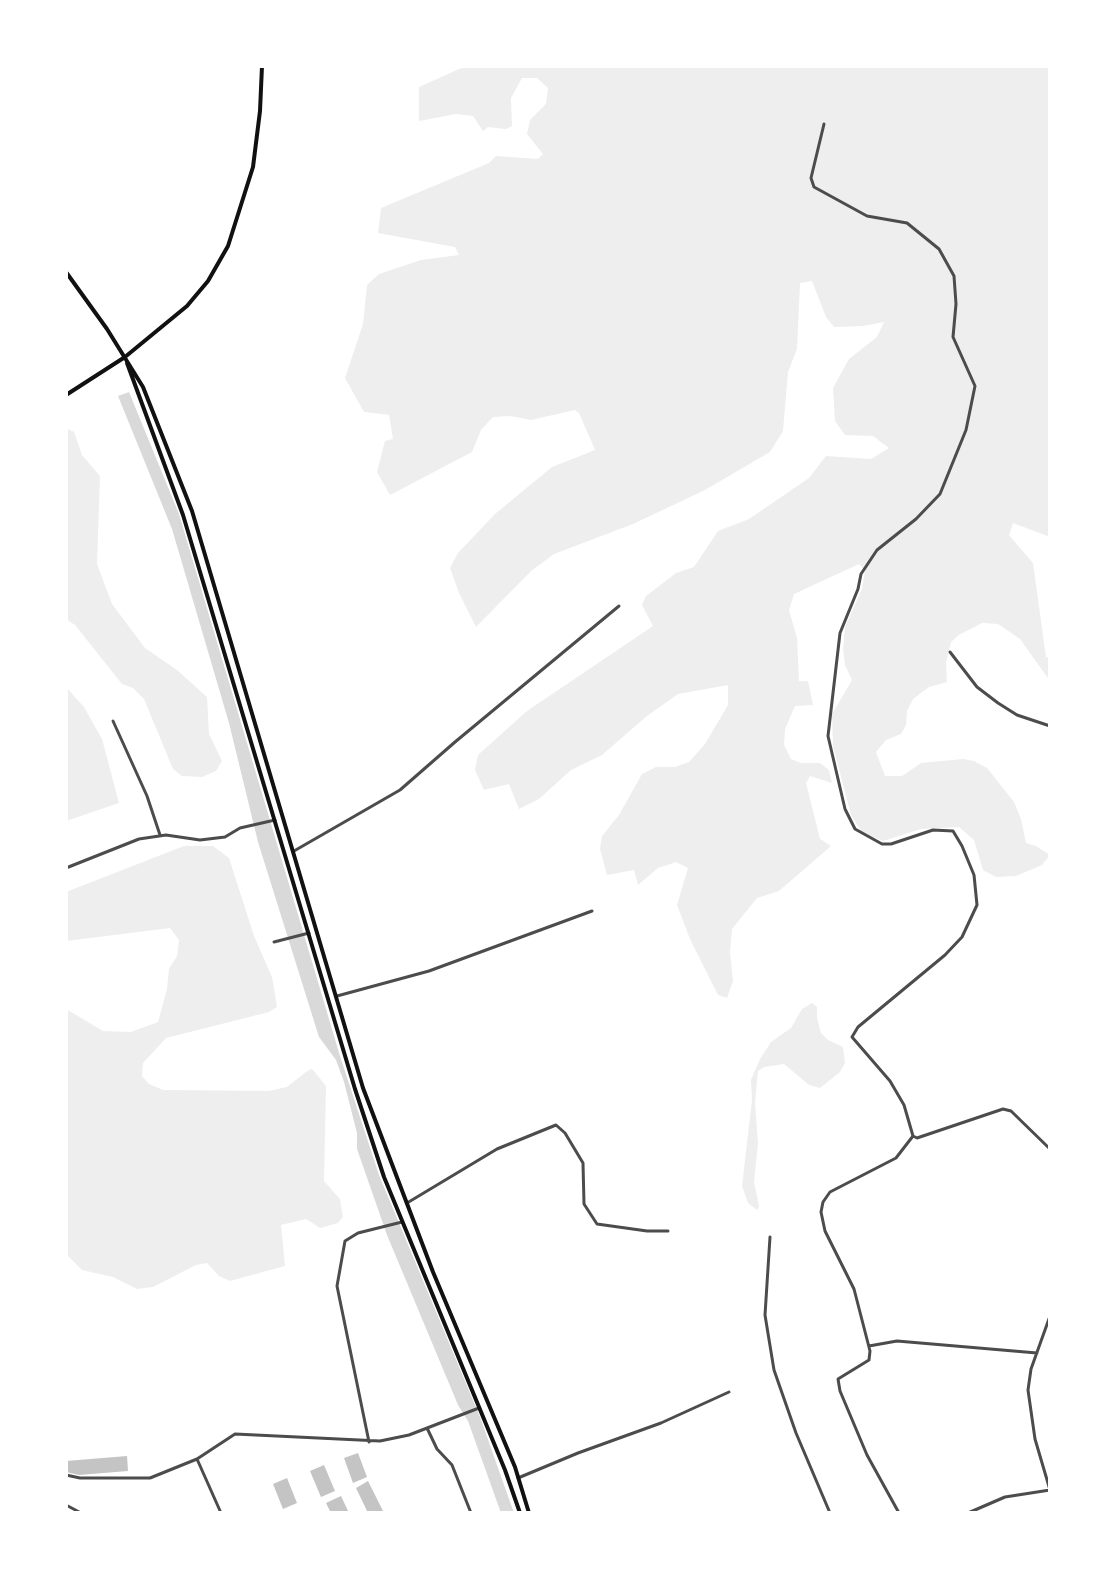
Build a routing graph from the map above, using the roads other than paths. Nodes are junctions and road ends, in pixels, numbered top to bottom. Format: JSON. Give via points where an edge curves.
{"nodes":[{"id":1,"x":262,"y":66,"type":"edge"},
{"id":2,"x":824,"y":124,"type":"dead end"},
{"id":3,"x":66,"y":272,"type":"edge"},
{"id":4,"x":125,"y":357,"type":"junction"},
{"id":5,"x":66,"y":395,"type":"edge"},
{"id":6,"x":619,"y":606,"type":"dead end"},
{"id":7,"x":950,"y":652,"type":"dead end"},
{"id":8,"x":113,"y":721,"type":"dead end"},
{"id":9,"x":1050,"y":726,"type":"edge"},
{"id":10,"x":273,"y":820,"type":"junction"},
{"id":11,"x":160,"y":835,"type":"junction"},
{"id":12,"x":294,"y":851,"type":"junction"},
{"id":13,"x":66,"y":868,"type":"edge"},
{"id":14,"x":592,"y":911,"type":"dead end"},
{"id":15,"x":307,"y":934,"type":"junction"},
{"id":16,"x":274,"y":942,"type":"dead end"},
{"id":17,"x":337,"y":996,"type":"junction"},
{"id":18,"x":913,"y":1136,"type":"junction"},
{"id":19,"x":1050,"y":1149,"type":"edge"},
{"id":20,"x":406,"y":1204,"type":"junction"},
{"id":21,"x":401,"y":1222,"type":"junction"},
{"id":22,"x":668,"y":1231,"type":"dead end"},
{"id":23,"x":770,"y":1237,"type":"dead end"},
{"id":24,"x":1050,"y":1316,"type":"edge"},
{"id":25,"x":869,"y":1346,"type":"junction"},
{"id":26,"x":1037,"y":1353,"type":"junction"},
{"id":27,"x":729,"y":1392,"type":"dead end"},
{"id":28,"x":478,"y":1408,"type":"junction"},
{"id":29,"x":427,"y":1428,"type":"junction"},
{"id":30,"x":369,"y":1442,"type":"junction"},
{"id":31,"x":197,"y":1459,"type":"junction"},
{"id":32,"x":66,"y":1475,"type":"edge"},
{"id":33,"x":518,"y":1478,"type":"junction"},
{"id":34,"x":1050,"y":1490,"type":"edge"},
{"id":35,"x":66,"y":1506,"type":"edge"},
{"id":36,"x":81,"y":1513,"type":"edge"},
{"id":37,"x":220,"y":1513,"type":"edge"},
{"id":38,"x":471,"y":1513,"type":"edge"},
{"id":39,"x":520,"y":1513,"type":"edge"},
{"id":40,"x":529,"y":1513,"type":"edge"},
{"id":41,"x":830,"y":1513,"type":"edge"},
{"id":42,"x":899,"y":1513,"type":"edge"},
{"id":43,"x":968,"y":1513,"type":"edge"}],
"edges":[{"from":1,"to":4,"type":"main road","via":[[253,167],[228,246],[208,281],[187,306]]},
{"from":2,"to":18,"type":"street","via":[[811,178],[814,187],[867,216],[907,223],[942,253],[954,276],[953,337],[975,386],[966,430],[940,494],[877,550],[861,574],[840,633],[828,736],[845,809],[855,829],[882,844],[933,830],[953,831],[974,875],[977,905],[962,937],[858,1027],[852,1037],[890,1081],[904,1105]]},
{"from":3,"to":4,"type":"main road"},
{"from":4,"to":5,"type":"main road"},
{"from":4,"to":10,"type":"main road","via":[[183,514]]},
{"from":4,"to":12,"type":"main road","via":[[143,387],[192,510]]},
{"from":6,"to":12,"type":"street","via":[[400,790]]},
{"from":7,"to":9,"type":"street","via":[[977,687],[998,703],[1017,715]]},
{"from":8,"to":11,"type":"street"},
{"from":10,"to":11,"type":"street","via":[[240,828],[225,837],[200,840]]},
{"from":10,"to":15,"type":"main road"},
{"from":11,"to":13,"type":"street","via":[[139,839]]},
{"from":12,"to":17,"type":"main road"},
{"from":14,"to":17,"type":"street","via":[[429,971]]},
{"from":15,"to":16,"type":"street"},
{"from":15,"to":21,"type":"main road"},
{"from":17,"to":20,"type":"main road","via":[[363,1088]]},
{"from":18,"to":19,"type":"street","via":[[917,1138],[1003,1109],[1011,1111]]},
{"from":18,"to":25,"type":"street","via":[[896,1158],[840,1185],[826,1197],[821,1208],[825,1231],[854,1289]]},
{"from":20,"to":22,"type":"street","via":[[497,1149],[556,1125],[583,1163],[584,1204],[597,1224]]},
{"from":20,"to":33,"type":"main road"},
{"from":21,"to":28,"type":"main road"},
{"from":21,"to":30,"type":"street","via":[[358,1233],[345,1241],[337,1291]]},
{"from":23,"to":41,"type":"street","via":[[765,1315],[774,1370],[795,1433]]},
{"from":24,"to":26,"type":"street"},
{"from":25,"to":26,"type":"street","via":[[897,1341]]},
{"from":25,"to":42,"type":"street","via":[[869,1360],[838,1379],[840,1391],[867,1455]]},
{"from":26,"to":34,"type":"street","via":[[1028,1390],[1029,1408]]},
{"from":27,"to":33,"type":"street","via":[[661,1423]]},
{"from":28,"to":29,"type":"street"},
{"from":28,"to":39,"type":"main road"},
{"from":29,"to":30,"type":"street","via":[[409,1436]]},
{"from":29,"to":38,"type":"street","via":[[437,1449],[452,1465]]},
{"from":30,"to":31,"type":"street","via":[[235,1434]]},
{"from":31,"to":32,"type":"street","via":[[150,1478]]},
{"from":31,"to":37,"type":"street"},
{"from":33,"to":40,"type":"main road"},
{"from":34,"to":43,"type":"street","via":[[1005,1497]]},
{"from":35,"to":36,"type":"street"}]}
